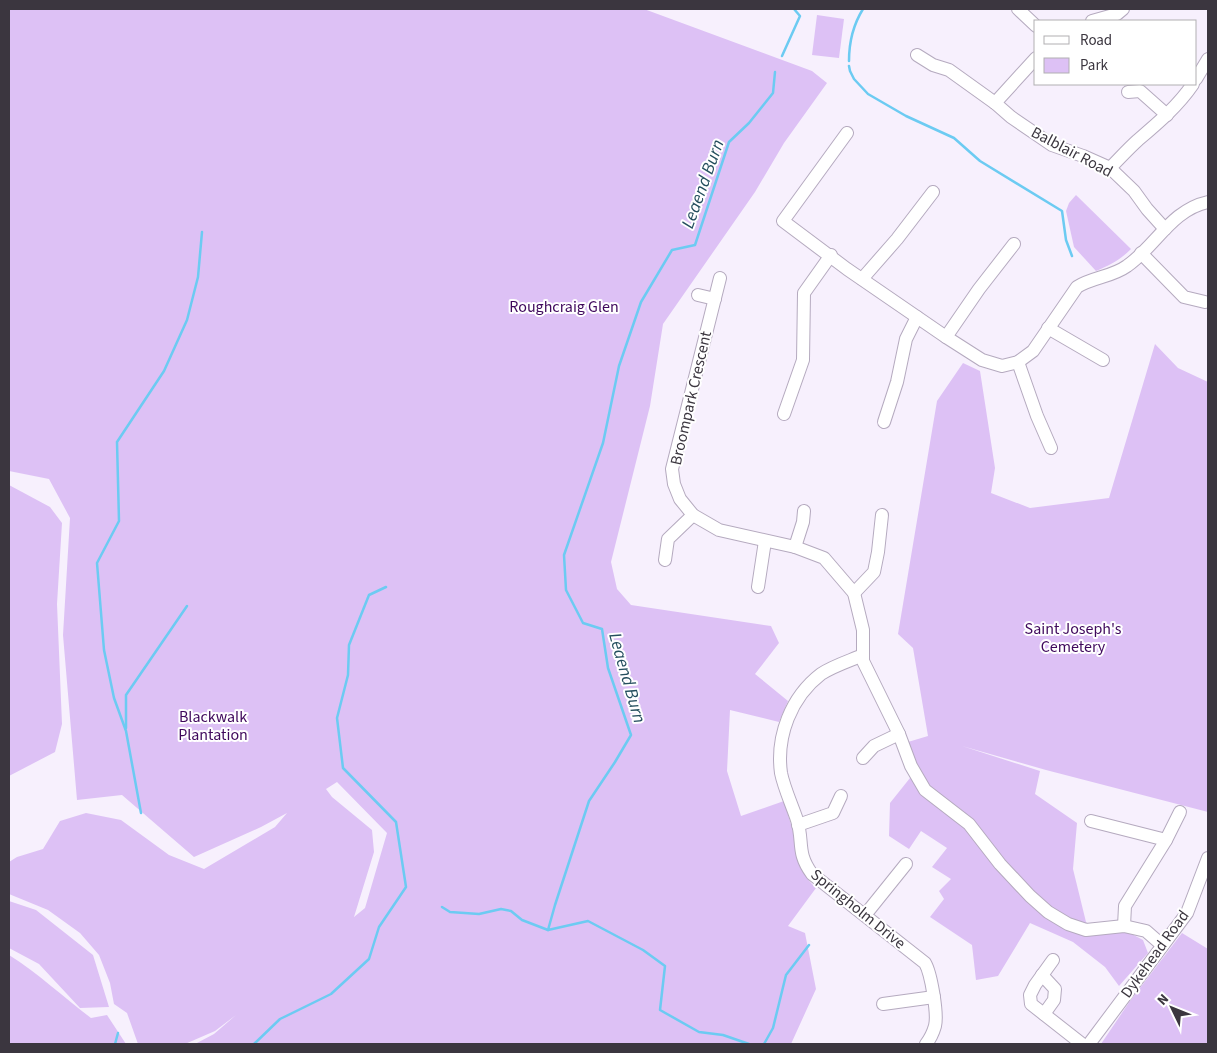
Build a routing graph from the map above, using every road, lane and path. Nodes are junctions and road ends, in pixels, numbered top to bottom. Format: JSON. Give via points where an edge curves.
{"nodes":[{"id":1,"x":1018,"y":9,"type":"edge"},
{"id":2,"x":1123,"y":9,"type":"edge"},
{"id":3,"x":1096,"y":20,"type":"edge"},
{"id":4,"x":1034,"y":24,"type":"edge"},
{"id":5,"x":918,"y":55,"type":"dead end"},
{"id":6,"x":1208,"y":59,"type":"edge"},
{"id":7,"x":1034,"y":60,"type":"edge"},
{"id":8,"x":1197,"y":77,"type":"edge"},
{"id":9,"x":1192,"y":85,"type":"edge"},
{"id":10,"x":1128,"y":92,"type":"dead end"},
{"id":11,"x":995,"y":103,"type":"junction"},
{"id":12,"x":1167,"y":115,"type":"junction"},
{"id":13,"x":847,"y":133,"type":"dead end"},
{"id":14,"x":1110,"y":168,"type":"junction"},
{"id":15,"x":933,"y":192,"type":"dead end"},
{"id":16,"x":1208,"y":202,"type":"edge"},
{"id":17,"x":1165,"y":229,"type":"junction"},
{"id":18,"x":1014,"y":244,"type":"dead end"},
{"id":19,"x":1142,"y":253,"type":"junction"},
{"id":20,"x":831,"y":255,"type":"junction"},
{"id":21,"x":720,"y":278,"type":"dead end"},
{"id":22,"x":862,"y":279,"type":"junction"},
{"id":23,"x":698,"y":295,"type":"dead end"},
{"id":24,"x":714,"y":299,"type":"junction"},
{"id":25,"x":1205,"y":302,"type":"dead end"},
{"id":26,"x":917,"y":317,"type":"junction"},
{"id":27,"x":1048,"y":328,"type":"junction"},
{"id":28,"x":946,"y":336,"type":"junction"},
{"id":29,"x":1103,"y":360,"type":"dead end"},
{"id":30,"x":1018,"y":362,"type":"junction"},
{"id":31,"x":784,"y":414,"type":"dead end"},
{"id":32,"x":884,"y":422,"type":"dead end"},
{"id":33,"x":1051,"y":448,"type":"dead end"},
{"id":34,"x":804,"y":510,"type":"dead end"},
{"id":35,"x":693,"y":515,"type":"junction"},
{"id":36,"x":882,"y":516,"type":"dead end"},
{"id":37,"x":765,"y":540,"type":"junction"},
{"id":38,"x":795,"y":547,"type":"junction"},
{"id":39,"x":665,"y":560,"type":"dead end"},
{"id":40,"x":758,"y":587,"type":"dead end"},
{"id":41,"x":854,"y":593,"type":"junction"},
{"id":42,"x":863,"y":655,"type":"junction"},
{"id":43,"x":899,"y":734,"type":"junction"},
{"id":44,"x":863,"y":758,"type":"dead end"},
{"id":45,"x":841,"y":796,"type":"dead end"},
{"id":46,"x":1180,"y":812,"type":"dead end"},
{"id":47,"x":1091,"y":821,"type":"dead end"},
{"id":48,"x":798,"y":825,"type":"junction"},
{"id":49,"x":1166,"y":840,"type":"junction"},
{"id":50,"x":1208,"y":858,"type":"edge"},
{"id":51,"x":906,"y":864,"type":"dead end"},
{"id":52,"x":865,"y":915,"type":"junction"},
{"id":53,"x":1124,"y":926,"type":"junction"},
{"id":54,"x":1162,"y":945,"type":"junction"},
{"id":55,"x":1052,"y":960,"type":"dead end"},
{"id":56,"x":1042,"y":975,"type":"junction"},
{"id":57,"x":934,"y":997,"type":"junction"},
{"id":58,"x":883,"y":1004,"type":"dead end"},
{"id":59,"x":1042,"y":1012,"type":"junction"},
{"id":60,"x":926,"y":1044,"type":"edge"},
{"id":61,"x":1082,"y":1044,"type":"edge"},
{"id":62,"x":1089,"y":1044,"type":"edge"}],
"edges":[{"from":1,"to":4,"type":"street"},
{"from":2,"to":3,"type":"street","via":[[1118,14]]},
{"from":5,"to":11,"type":"street","name":"Balblair Road","via":[[949,70]]},
{"from":6,"to":8,"type":"street"},
{"from":7,"to":11,"type":"street"},
{"from":9,"to":12,"type":"street"},
{"from":10,"to":12,"type":"street","via":[[1140,91]]},
{"from":11,"to":14,"type":"street","name":"Balblair Road","via":[[1052,145]]},
{"from":12,"to":14,"type":"street"},
{"from":13,"to":20,"type":"street","via":[[783,221]]},
{"from":14,"to":17,"type":"street","name":"Balblair Road"},
{"from":15,"to":22,"type":"street","via":[[898,239]]},
{"from":16,"to":17,"type":"street","via":[[1194,205]]},
{"from":17,"to":19,"type":"street"},
{"from":18,"to":28,"type":"street"},
{"from":19,"to":25,"type":"street","via":[[1184,297]]},
{"from":19,"to":27,"type":"street","via":[[1115,273],[1088,280],[1078,287]]},
{"from":20,"to":22,"type":"street"},
{"from":20,"to":31,"type":"street","via":[[804,293],[803,360]]},
{"from":21,"to":24,"type":"street","name":"Broompark Crescent"},
{"from":22,"to":26,"type":"street"},
{"from":23,"to":24,"type":"street"},
{"from":24,"to":35,"type":"street","name":"Broompark Crescent","via":[[672,469],[680,499]]},
{"from":26,"to":28,"type":"street"},
{"from":26,"to":32,"type":"street","via":[[906,339]]},
{"from":27,"to":29,"type":"street"},
{"from":27,"to":30,"type":"street","via":[[1033,351]]},
{"from":28,"to":30,"type":"street","via":[[982,360],[1002,366]]},
{"from":30,"to":33,"type":"street"},
{"from":34,"to":38,"type":"street"},
{"from":35,"to":37,"type":"street","name":"Broompark Crescent","via":[[720,530]]},
{"from":35,"to":39,"type":"street","via":[[668,539]]},
{"from":36,"to":41,"type":"street","via":[[874,572]]},
{"from":37,"to":38,"type":"street","name":"Broompark Crescent"},
{"from":37,"to":40,"type":"street"},
{"from":38,"to":41,"type":"street","name":"Broompark Crescent","via":[[824,558]]},
{"from":41,"to":42,"type":"street","name":"Broompark Crescent","via":[[863,630]]},
{"from":42,"to":43,"type":"street","name":"Broompark Crescent"},
{"from":42,"to":48,"type":"street","name":"Springholm Drive","via":[[822,674],[810,684],[783,729],[780,746],[782,773]]},
{"from":43,"to":44,"type":"street","via":[[874,746]]},
{"from":43,"to":53,"type":"street","name":"Broompark Crescent","via":[[911,766],[925,790],[970,824],[1000,864],[1036,902],[1068,924],[1086,930]]},
{"from":45,"to":48,"type":"street","via":[[833,813]]},
{"from":46,"to":49,"type":"street"},
{"from":47,"to":49,"type":"street"},
{"from":48,"to":52,"type":"street","name":"Springholm Drive","via":[[802,856],[812,874]]},
{"from":49,"to":53,"type":"street","via":[[1126,906]]},
{"from":50,"to":54,"type":"street","name":"Dykehead Road","via":[[1187,913]]},
{"from":51,"to":52,"type":"street"},
{"from":52,"to":57,"type":"street","name":"Springholm Drive","via":[[925,963]]},
{"from":53,"to":54,"type":"street","name":"Broompark Crescent","via":[[1146,930]]},
{"from":54,"to":62,"type":"street","name":"Dykehead Road"},
{"from":55,"to":56,"type":"street"},
{"from":56,"to":59,"type":"street","via":[[1030,995],[1032,1004]]},
{"from":56,"to":59,"type":"street","via":[[1055,988],[1054,1000]]},
{"from":57,"to":58,"type":"street"},
{"from":57,"to":60,"type":"street","name":"Springholm Drive","via":[[936,1024]]},
{"from":59,"to":61,"type":"street"}]}
